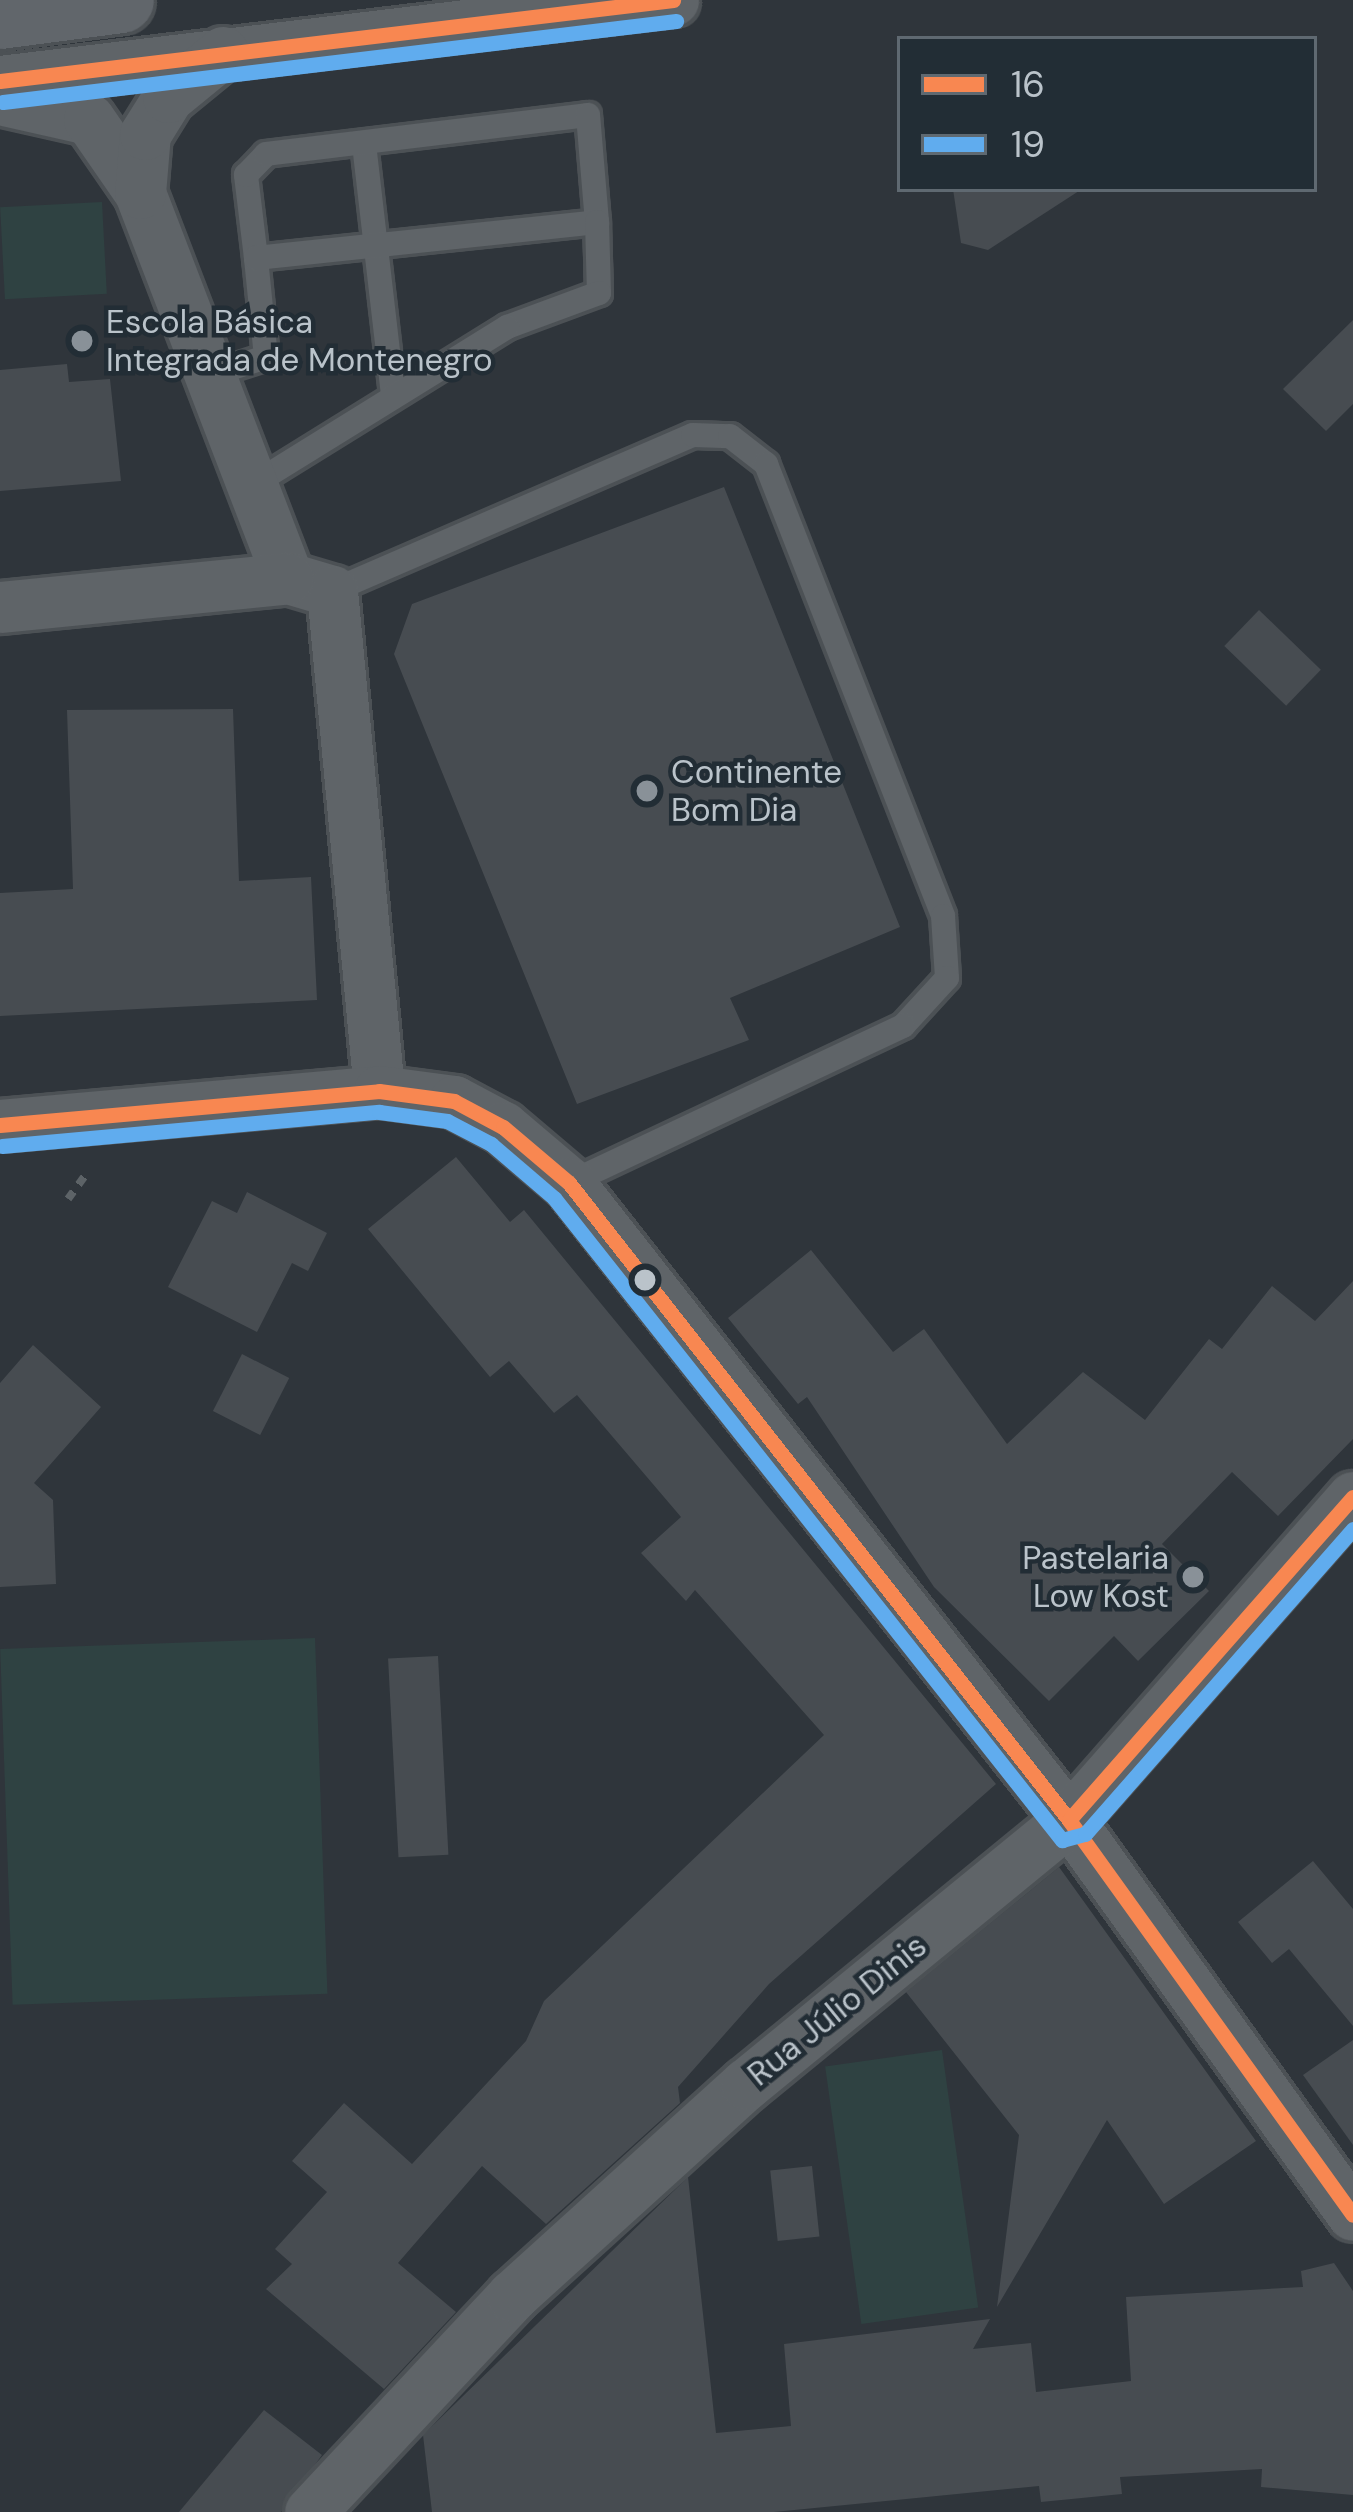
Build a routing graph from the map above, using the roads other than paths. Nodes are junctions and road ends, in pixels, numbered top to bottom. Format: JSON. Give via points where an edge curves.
{"nodes":[{"id":1,"x":121,"y":0,"type":"edge"},
{"id":2,"x":673,"y":0,"type":"edge"},
{"id":3,"x":0,"y":16,"type":"edge"},
{"id":4,"x":224,"y":51,"type":"junction"},
{"id":5,"x":0,"y":81,"type":"edge"},
{"id":6,"x":0,"y":99,"type":"edge"},
{"id":7,"x":364,"y":144,"type":"junction"},
{"id":8,"x":140,"y":193,"type":"junction"},
{"id":9,"x":597,"y":222,"type":"junction"},
{"id":10,"x":376,"y":244,"type":"junction"},
{"id":11,"x":256,"y":258,"type":"junction"},
{"id":12,"x":210,"y":375,"type":"junction"},
{"id":13,"x":393,"y":394,"type":"junction"},
{"id":14,"x":252,"y":484,"type":"junction"},
{"id":15,"x":310,"y":585,"type":"junction"},
{"id":16,"x":0,"y":607,"type":"edge"},
{"id":17,"x":379,"y":1091,"type":"junction"},
{"id":18,"x":0,"y":1125,"type":"edge"},
{"id":19,"x":569,"y":1183,"type":"junction"},
{"id":20,"x":1353,"y":1497,"type":"edge"},
{"id":21,"x":1069,"y":1820,"type":"junction"},
{"id":22,"x":1353,"y":2215,"type":"edge"},
{"id":23,"x":310,"y":2512,"type":"edge"}],
"edges":[{"from":1,"to":3,"type":"main road"},
{"from":2,"to":4,"type":"street"},
{"from":4,"to":5,"type":"street"},
{"from":4,"to":8,"type":"street","via":[[168,97],[145,134]]},
{"from":6,"to":8,"type":"street","via":[[89,119]]},
{"from":7,"to":9,"type":"lane","via":[[588,115]]},
{"from":7,"to":10,"type":"lane"},
{"from":7,"to":11,"type":"lane","via":[[266,154],[246,175]]},
{"from":8,"to":12,"type":"street"},
{"from":9,"to":10,"type":"lane"},
{"from":9,"to":13,"type":"lane","via":[[599,293],[507,327]]},
{"from":10,"to":11,"type":"lane"},
{"from":10,"to":13,"type":"lane"},
{"from":11,"to":12,"type":"lane","via":[[266,357]]},
{"from":12,"to":14,"type":"street"},
{"from":13,"to":14,"type":"lane"},
{"from":14,"to":15,"type":"street"},
{"from":15,"to":16,"type":"street"},
{"from":15,"to":17,"type":"street"},
{"from":15,"to":19,"type":"lane","via":[[693,435],[730,436],[766,464],[943,916],[946,978],[903,1026]]},
{"from":17,"to":18,"type":"street"},
{"from":17,"to":19,"type":"street","via":[[454,1101]]},
{"from":19,"to":21,"type":"street"},
{"from":20,"to":21,"type":"street","name":"Rua Júlio Dinis"},
{"from":21,"to":22,"type":"street"},
{"from":21,"to":23,"type":"street","name":"Rua Júlio Dinis","via":[[746,2084],[512,2296]]}]}
